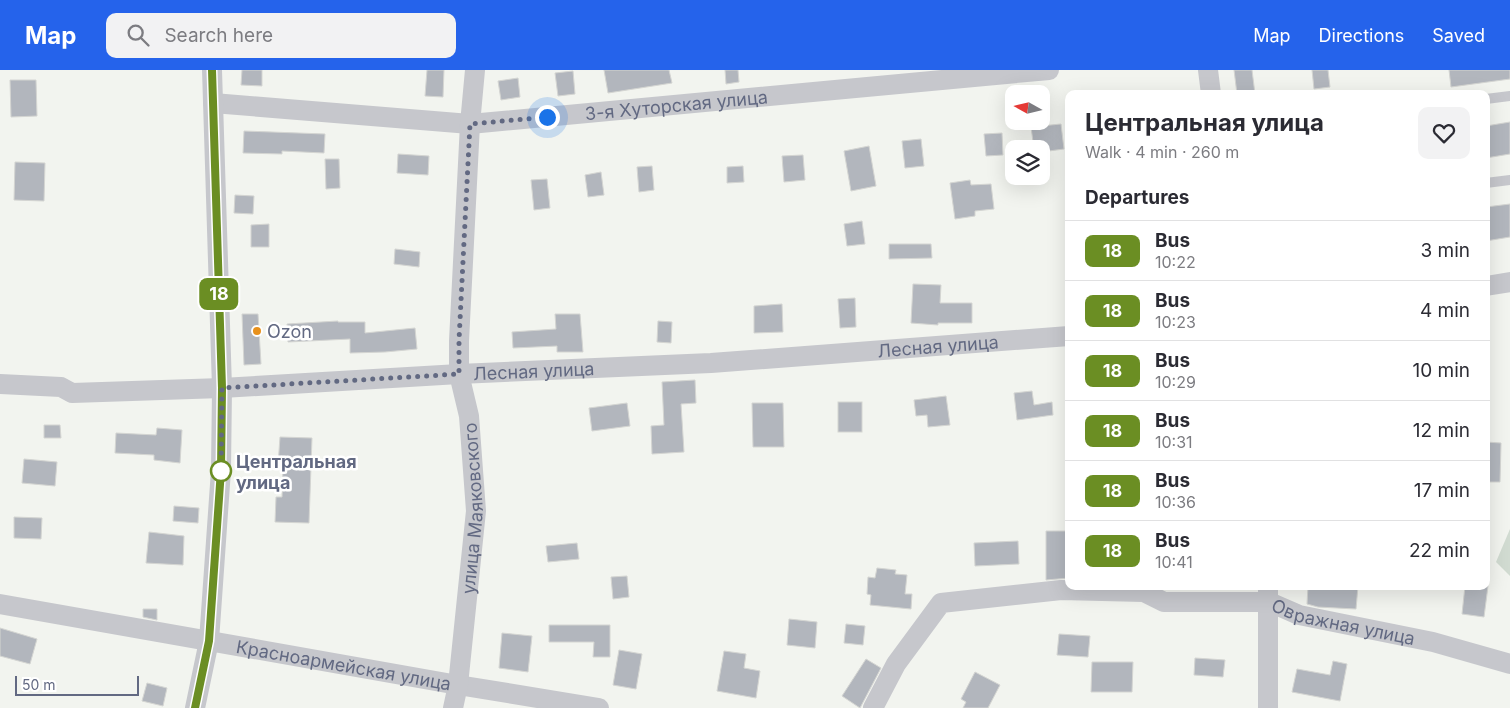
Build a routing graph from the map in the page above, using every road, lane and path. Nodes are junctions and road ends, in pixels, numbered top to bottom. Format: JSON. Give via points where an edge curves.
{"nodes":[{"id":1,"x":212,"y":70,"type":"edge"},
{"id":2,"x":475,"y":70,"type":"edge"},
{"id":3,"x":1050,"y":70,"type":"edge"},
{"id":4,"x":1208,"y":70,"type":"edge"},
{"id":5,"x":1210,"y":90,"type":"edge"},
{"id":6,"x":1510,"y":96,"type":"edge"},
{"id":7,"x":1490,"y":98,"type":"edge"},
{"id":8,"x":213,"y":103,"type":"junction"},
{"id":9,"x":470,"y":124,"type":"junction"},
{"id":10,"x":1510,"y":180,"type":"edge"},
{"id":11,"x":1490,"y":182,"type":"edge"},
{"id":12,"x":1510,"y":282,"type":"edge"},
{"id":13,"x":1490,"y":285,"type":"edge"},
{"id":14,"x":1065,"y":336,"type":"edge"},
{"id":15,"x":459,"y":374,"type":"junction"},
{"id":16,"x":0,"y":384,"type":"edge"},
{"id":17,"x":222,"y":388,"type":"junction"},
{"id":18,"x":1269,"y":594,"type":"edge"},
{"id":19,"x":0,"y":604,"type":"edge"},
{"id":20,"x":209,"y":641,"type":"junction"},
{"id":21,"x":1510,"y":664,"type":"edge"},
{"id":22,"x":458,"y":685,"type":"junction"},
{"id":23,"x":195,"y":708,"type":"edge"},
{"id":24,"x":453,"y":708,"type":"edge"},
{"id":25,"x":599,"y":708,"type":"edge"},
{"id":26,"x":873,"y":708,"type":"edge"},
{"id":27,"x":1268,"y":708,"type":"edge"}],
"edges":[{"from":1,"to":8,"type":"street"},
{"from":2,"to":9,"type":"street","name":"улица Маяковского"},
{"from":3,"to":9,"type":"street","name":"3-я Хуторская улица"},
{"from":4,"to":5,"type":"street"},
{"from":6,"to":7,"type":"lane"},
{"from":8,"to":9,"type":"street","name":"3-я Хуторская улица"},
{"from":8,"to":17,"type":"street"},
{"from":9,"to":15,"type":"street","name":"улица Маяковского"},
{"from":10,"to":11,"type":"lane"},
{"from":12,"to":13,"type":"street"},
{"from":14,"to":15,"type":"street","name":"Лесная улица","via":[[711,363]]},
{"from":15,"to":17,"type":"street","name":"Лесная улица"},
{"from":15,"to":22,"type":"street","name":"улица Маяковского","via":[[469,416],[476,511]]},
{"from":16,"to":17,"type":"street","name":"Лесная улица","via":[[61,387],[72,393]]},
{"from":17,"to":20,"type":"street","via":[[221,470]]},
{"from":18,"to":21,"type":"street","name":"Овражная улица","via":[[1299,615],[1433,642]]},
{"from":18,"to":26,"type":"street","name":"Овражная улица","via":[[1164,602],[1144,592],[1061,590],[941,603],[896,664]]},
{"from":18,"to":27,"type":"street"},
{"from":19,"to":20,"type":"street","name":"Красноармейская улица"},
{"from":20,"to":22,"type":"street","name":"Красноармейская улица"},
{"from":20,"to":23,"type":"street"},
{"from":22,"to":24,"type":"street","name":"улица Маяковского"},
{"from":22,"to":25,"type":"street","name":"Красноармейская улица"}]}
